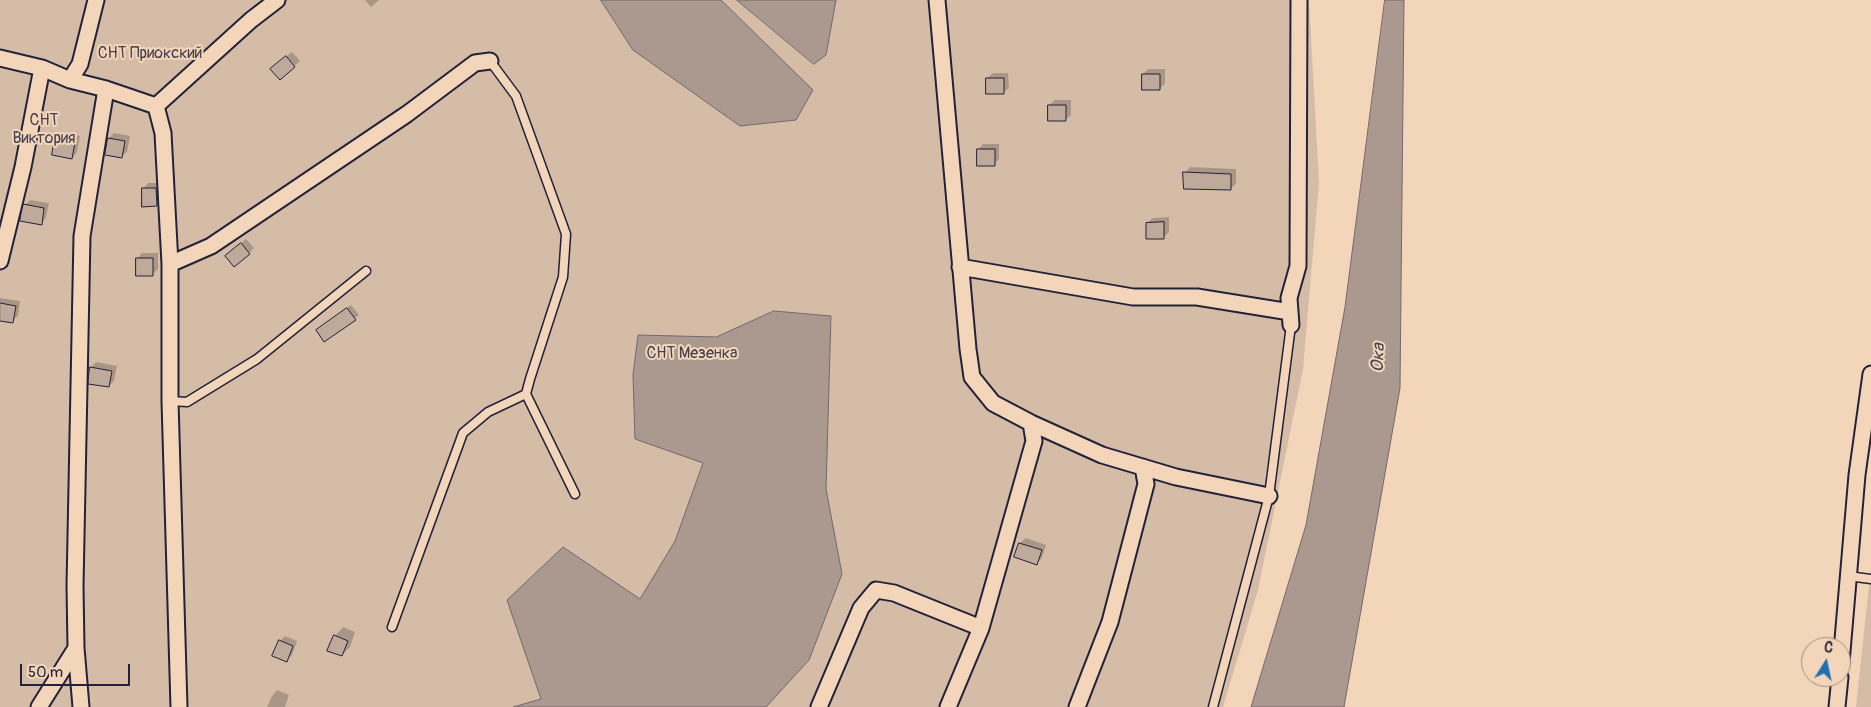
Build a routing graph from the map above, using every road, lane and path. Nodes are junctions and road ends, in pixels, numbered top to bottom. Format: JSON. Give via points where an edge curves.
{"nodes":[{"id":1,"x":96,"y":0,"type":"edge"},
{"id":2,"x":277,"y":0,"type":"edge"},
{"id":3,"x":938,"y":0,"type":"edge"},
{"id":4,"x":1300,"y":0,"type":"edge"},
{"id":5,"x":0,"y":58,"type":"edge"},
{"id":6,"x":490,"y":61,"type":"joint"},
{"id":7,"x":42,"y":68,"type":"junction"},
{"id":8,"x":70,"y":80,"type":"junction"},
{"id":9,"x":106,"y":89,"type":"junction"},
{"id":10,"x":156,"y":106,"type":"junction"},
{"id":11,"x":0,"y":261,"type":"edge"},
{"id":12,"x":170,"y":264,"type":"junction"},
{"id":13,"x":960,"y":267,"type":"junction"},
{"id":14,"x":366,"y":271,"type":"dead end"},
{"id":15,"x":1290,"y":319,"type":"junction"},
{"id":16,"x":1871,"y":374,"type":"edge"},
{"id":17,"x":526,"y":394,"type":"junction"},
{"id":18,"x":170,"y":401,"type":"junction"},
{"id":19,"x":1031,"y":423,"type":"junction"},
{"id":20,"x":1143,"y":467,"type":"junction"},
{"id":21,"x":575,"y":494,"type":"dead end"},
{"id":22,"x":1269,"y":496,"type":"junction"},
{"id":23,"x":1848,"y":576,"type":"junction"},
{"id":24,"x":1871,"y":579,"type":"edge"},
{"id":25,"x":392,"y":627,"type":"dead end"},
{"id":26,"x":981,"y":628,"type":"junction"},
{"id":27,"x":1843,"y":637,"type":"edge"},
{"id":28,"x":76,"y":648,"type":"junction"},
{"id":29,"x":1839,"y":687,"type":"edge"},
{"id":30,"x":39,"y":707,"type":"edge"},
{"id":31,"x":81,"y":707,"type":"edge"},
{"id":32,"x":179,"y":707,"type":"edge"},
{"id":33,"x":819,"y":707,"type":"edge"},
{"id":34,"x":948,"y":707,"type":"edge"},
{"id":35,"x":1077,"y":707,"type":"edge"},
{"id":36,"x":1213,"y":707,"type":"edge"},
{"id":37,"x":1837,"y":707,"type":"edge"}],
"edges":[{"from":1,"to":8,"type":"street","via":[[80,64]]},
{"from":2,"to":10,"type":"street","via":[[250,20]]},
{"from":3,"to":13,"type":"street"},
{"from":4,"to":15,"type":"street","via":[[1298,266],[1289,298]]},
{"from":5,"to":7,"type":"street"},
{"from":6,"to":12,"type":"street","via":[[475,63],[407,114],[211,246]]},
{"from":6,"to":17,"type":"lane","via":[[516,96],[566,234],[563,277]]},
{"from":7,"to":8,"type":"street"},
{"from":7,"to":11,"type":"street"},
{"from":8,"to":9,"type":"street"},
{"from":9,"to":10,"type":"street"},
{"from":9,"to":28,"type":"street","via":[[82,236],[74,586]]},
{"from":10,"to":12,"type":"street","via":[[163,133]]},
{"from":12,"to":18,"type":"street"},
{"from":13,"to":15,"type":"street","via":[[1133,297],[1197,297]]},
{"from":13,"to":19,"type":"street","via":[[972,377],[993,403]]},
{"from":14,"to":18,"type":"lane","via":[[257,359],[187,402]]},
{"from":15,"to":22,"type":"lane"},
{"from":16,"to":23,"type":"street"},
{"from":17,"to":21,"type":"lane"},
{"from":17,"to":25,"type":"lane","via":[[488,412],[463,434]]},
{"from":18,"to":32,"type":"street"},
{"from":19,"to":20,"type":"street","via":[[1102,455]]},
{"from":19,"to":26,"type":"street","via":[[1034,440]]},
{"from":20,"to":22,"type":"street"},
{"from":20,"to":35,"type":"street","via":[[1146,484],[1110,622]]},
{"from":22,"to":36,"type":"lane"},
{"from":23,"to":24,"type":"lane"},
{"from":23,"to":27,"type":"street"},
{"from":26,"to":33,"type":"street","via":[[894,593],[876,590],[862,608]]},
{"from":26,"to":34,"type":"street"},
{"from":28,"to":30,"type":"street"},
{"from":28,"to":31,"type":"street"},
{"from":29,"to":37,"type":"street"}]}
